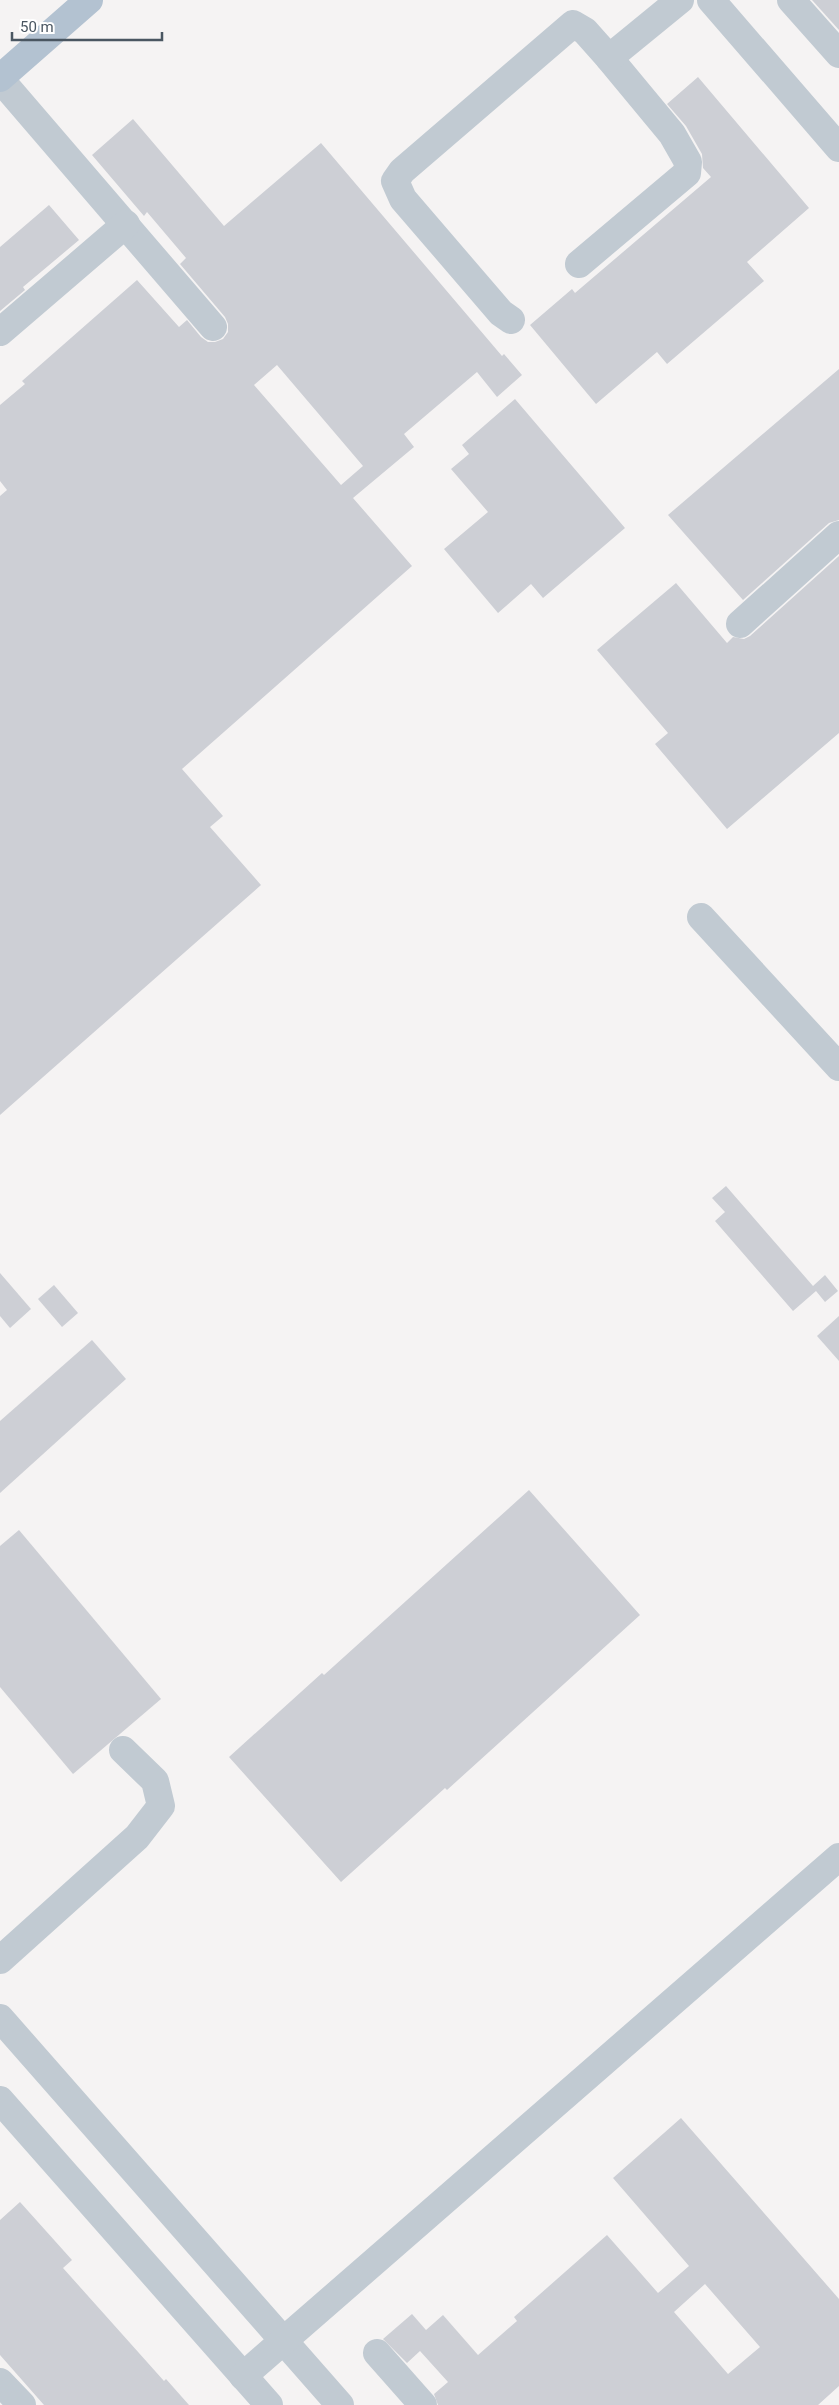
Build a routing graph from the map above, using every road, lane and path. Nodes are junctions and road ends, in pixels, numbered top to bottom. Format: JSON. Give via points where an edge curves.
{"nodes":[{"id":1,"x":89,"y":0,"type":"edge"},
{"id":2,"x":680,"y":0,"type":"edge"},
{"id":3,"x":711,"y":0,"type":"edge"},
{"id":4,"x":790,"y":0,"type":"edge"},
{"id":5,"x":839,"y":54,"type":"edge"},
{"id":6,"x":609,"y":58,"type":"junction"},
{"id":7,"x":0,"y":78,"type":"edge"},
{"id":8,"x":839,"y":148,"type":"edge"},
{"id":9,"x":126,"y":224,"type":"junction"},
{"id":10,"x":579,"y":264,"type":"dead end"},
{"id":11,"x":511,"y":320,"type":"dead end"},
{"id":12,"x":213,"y":328,"type":"dead end"},
{"id":13,"x":0,"y":332,"type":"edge"},
{"id":14,"x":839,"y":536,"type":"edge"},
{"id":15,"x":740,"y":624,"type":"dead end"},
{"id":16,"x":701,"y":917,"type":"dead end"},
{"id":17,"x":839,"y":1067,"type":"edge"},
{"id":18,"x":123,"y":1750,"type":"dead end"},
{"id":19,"x":839,"y":1857,"type":"edge"},
{"id":20,"x":0,"y":1960,"type":"edge"},
{"id":21,"x":0,"y":2018,"type":"edge"},
{"id":22,"x":0,"y":2100,"type":"edge"},
{"id":23,"x":284,"y":2340,"type":"junction"},
{"id":24,"x":376,"y":2353,"type":"dead end"},
{"id":25,"x":243,"y":2376,"type":"junction"},
{"id":26,"x":0,"y":2382,"type":"edge"},
{"id":27,"x":22,"y":2405,"type":"edge"},
{"id":28,"x":269,"y":2405,"type":"edge"},
{"id":29,"x":340,"y":2405,"type":"edge"},
{"id":30,"x":423,"y":2405,"type":"edge"}],
"edges":[{"from":1,"to":7,"type":"main road"},
{"from":2,"to":6,"type":"street"},
{"from":3,"to":8,"type":"street"},
{"from":4,"to":5,"type":"street"},
{"from":6,"to":10,"type":"street","via":[[672,134],[688,162],[687,173]]},
{"from":6,"to":11,"type":"street","via":[[585,31],[573,24],[402,171],[395,181],[403,199],[501,313]]},
{"from":7,"to":9,"type":"street"},
{"from":9,"to":12,"type":"street"},
{"from":9,"to":13,"type":"street"},
{"from":14,"to":15,"type":"street"},
{"from":16,"to":17,"type":"street"},
{"from":18,"to":20,"type":"street","via":[[156,1781],[161,1806],[138,1837]]},
{"from":19,"to":23,"type":"street"},
{"from":21,"to":23,"type":"street"},
{"from":22,"to":25,"type":"street"},
{"from":23,"to":25,"type":"street"},
{"from":23,"to":29,"type":"street"},
{"from":24,"to":30,"type":"street"},
{"from":25,"to":28,"type":"street"},
{"from":26,"to":27,"type":"street"}]}
